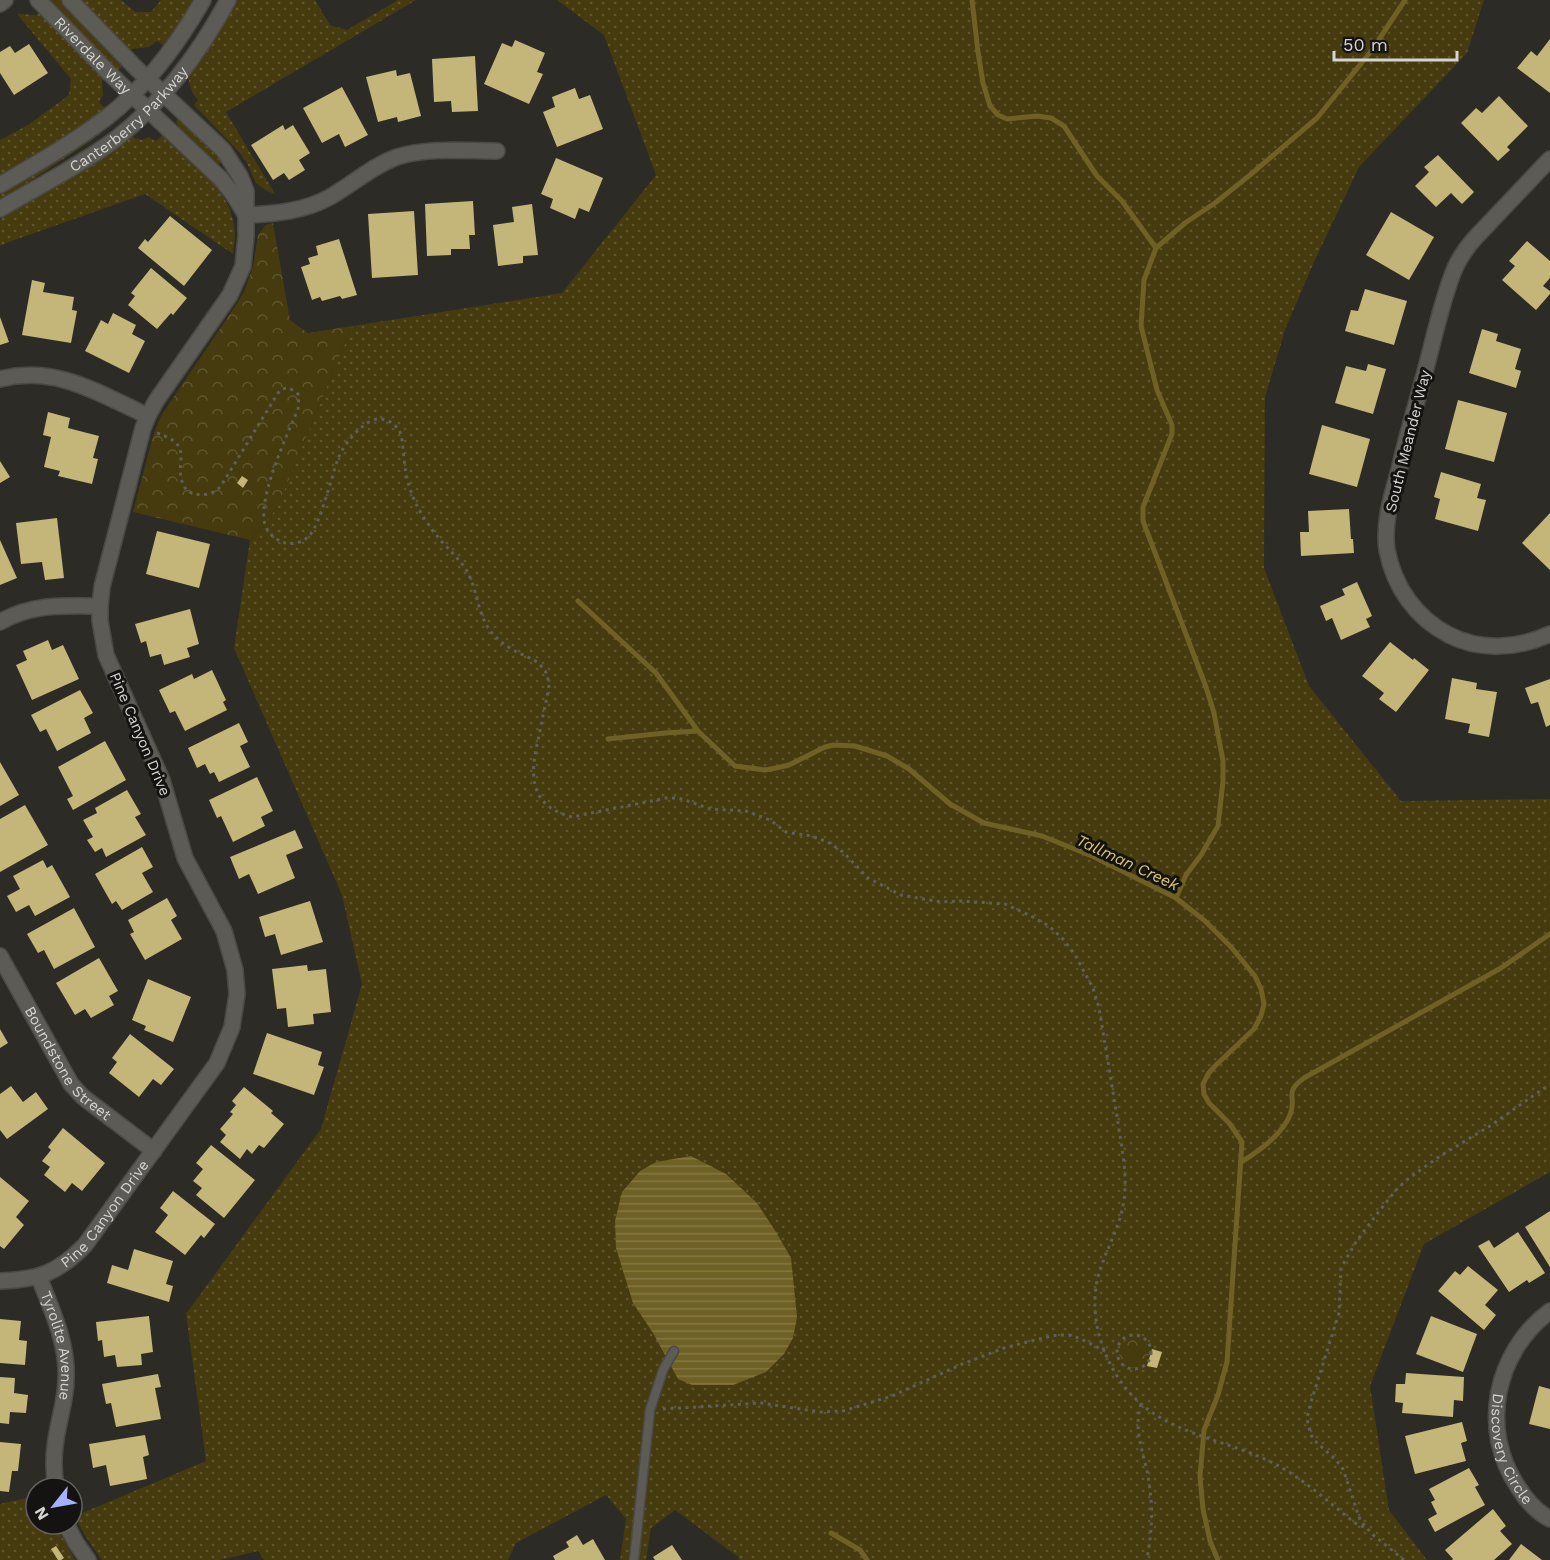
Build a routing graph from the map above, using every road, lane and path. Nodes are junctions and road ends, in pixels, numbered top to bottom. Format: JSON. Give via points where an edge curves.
{"nodes":[{"id":1,"x":5,"y":0,"type":"edge"},
{"id":2,"x":38,"y":0,"type":"edge"},
{"id":3,"x":70,"y":0,"type":"edge"},
{"id":4,"x":203,"y":0,"type":"edge"},
{"id":5,"x":228,"y":0,"type":"edge"},
{"id":6,"x":0,"y":4,"type":"edge"},
{"id":7,"x":147,"y":79,"type":"junction"},
{"id":8,"x":132,"y":94,"type":"junction"},
{"id":9,"x":164,"y":94,"type":"junction"},
{"id":10,"x":149,"y":110,"type":"junction"},
{"id":11,"x":498,"y":151,"type":"dead end"},
{"id":12,"x":1550,"y":159,"type":"edge"},
{"id":13,"x":0,"y":185,"type":"edge"},
{"id":14,"x":0,"y":209,"type":"edge"},
{"id":15,"x":246,"y":215,"type":"junction"},
{"id":16,"x":0,"y":379,"type":"edge"},
{"id":17,"x":148,"y":416,"type":"junction"},
{"id":18,"x":154,"y":432,"type":"dead end"},
{"id":19,"x":100,"y":606,"type":"junction"},
{"id":20,"x":0,"y":622,"type":"edge"},
{"id":21,"x":1550,"y":634,"type":"edge"},
{"id":22,"x":0,"y":956,"type":"edge"},
{"id":23,"x":1550,"y":1084,"type":"edge"},
{"id":24,"x":154,"y":1151,"type":"junction"},
{"id":25,"x":39,"y":1277,"type":"junction"},
{"id":26,"x":0,"y":1281,"type":"edge"},
{"id":27,"x":1550,"y":1311,"type":"edge"},
{"id":28,"x":674,"y":1351,"type":"dead end"},
{"id":29,"x":1105,"y":1352,"type":"junction"},
{"id":30,"x":1119,"y":1361,"type":"junction"},
{"id":31,"x":1111,"y":1365,"type":"junction"},
{"id":32,"x":1141,"y":1404,"type":"junction"},
{"id":33,"x":650,"y":1410,"type":"junction"},
{"id":34,"x":54,"y":1476,"type":"edge"},
{"id":35,"x":1550,"y":1519,"type":"edge"},
{"id":36,"x":1366,"y":1528,"type":"junction"},
{"id":37,"x":72,"y":1536,"type":"edge"},
{"id":38,"x":88,"y":1560,"type":"edge"},
{"id":39,"x":634,"y":1560,"type":"edge"},
{"id":40,"x":1147,"y":1560,"type":"edge"},
{"id":41,"x":1404,"y":1560,"type":"edge"}],
"edges":[{"from":1,"to":6,"type":"street"},
{"from":2,"to":8,"type":"street","name":"Riverdale Way"},
{"from":3,"to":7,"type":"street","name":"Riverdale Way"},
{"from":4,"to":7,"type":"street","name":"Canterberry Parkway"},
{"from":5,"to":9,"type":"street","name":"Canterberry Parkway","via":[[193,58]]},
{"from":7,"to":8,"type":"street","name":"Canterberry Parkway"},
{"from":7,"to":9,"type":"street","name":"Riverdale Way"},
{"from":8,"to":10,"type":"street","name":"Riverdale Way"},
{"from":8,"to":13,"type":"street","name":"Canterberry Parkway","via":[[91,129]]},
{"from":9,"to":10,"type":"street","name":"Canterberry Parkway"},
{"from":9,"to":15,"type":"street","name":"Pine Canyon Drive","via":[[230,159],[246,191]]},
{"from":10,"to":14,"type":"street","name":"Canterberry Parkway","via":[[100,150]]},
{"from":10,"to":15,"type":"street","via":[[221,179]]},
{"from":11,"to":15,"type":"street","via":[[409,154],[383,163],[309,206]]},
{"from":12,"to":21,"type":"street","name":"South Meander Way","via":[[1475,238],[1455,268],[1389,508],[1386,535],[1400,587],[1417,612],[1439,629],[1464,641],[1493,646],[1523,643]]},
{"from":15,"to":17,"type":"street","name":"Pine Canyon Drive","via":[[243,266],[235,286]]},
{"from":16,"to":17,"type":"street","via":[[29,374],[60,378]]},
{"from":17,"to":19,"type":"street","name":"Pine Canyon Drive"},
{"from":18,"to":29,"type":"path","via":[[179,445],[181,479],[187,491],[211,494],[221,486],[278,393],[285,388],[295,391],[299,395],[298,409],[268,485],[264,521],[272,536],[296,544],[310,535],[316,524],[338,458],[352,437],[378,418],[394,425],[399,430],[416,506],[465,567],[483,620],[500,641],[541,665],[548,675],[532,770],[537,793],[563,815],[572,817],[666,798],[680,798],[710,809],[746,811],[770,820],[786,832],[828,842],[868,878],[901,895],[941,902],[1005,904],[1049,926],[1064,940],[1085,970],[1099,1008],[1123,1156],[1121,1220],[1099,1272],[1096,1291],[1097,1324]]},
{"from":19,"to":20,"type":"street","via":[[39,607]]},
{"from":19,"to":24,"type":"street","name":"Pine Canyon Drive","via":[[109,663],[162,780],[185,858],[224,931],[237,985],[235,1015],[222,1053]]},
{"from":22,"to":24,"type":"street","name":"Boundstone Street","via":[[71,1084]]},
{"from":23,"to":36,"type":"path","via":[[1408,1179],[1380,1210],[1341,1268],[1340,1313],[1307,1418],[1314,1440],[1343,1469]]},
{"from":24,"to":25,"type":"street","name":"Pine Canyon Drive","via":[[85,1245],[67,1262]]},
{"from":25,"to":26,"type":"street"},
{"from":25,"to":34,"type":"street","name":"Tyrolite Avenue","via":[[60,1334],[66,1364]]},
{"from":27,"to":35,"type":"street","name":"Discovery Circle","via":[[1514,1350],[1501,1381],[1496,1416],[1506,1466],[1526,1499]]},
{"from":28,"to":33,"type":"lane"},
{"from":29,"to":31,"type":"path"},
{"from":29,"to":33,"type":"path","via":[[1069,1335],[1047,1337],[1004,1348],[892,1396],[843,1411],[820,1412],[761,1403]]},
{"from":30,"to":30,"type":"path","via":[[1128,1368],[1139,1369],[1148,1362],[1150,1346],[1142,1337],[1126,1337],[1118,1345]]},
{"from":30,"to":31,"type":"path"},
{"from":31,"to":32,"type":"path"},
{"from":32,"to":36,"type":"path","via":[[1190,1431],[1291,1473],[1355,1524]]},
{"from":32,"to":40,"type":"path","via":[[1138,1438],[1151,1502]]},
{"from":33,"to":39,"type":"lane"},
{"from":36,"to":41,"type":"path"},
{"from":37,"to":38,"type":"street"}]}
